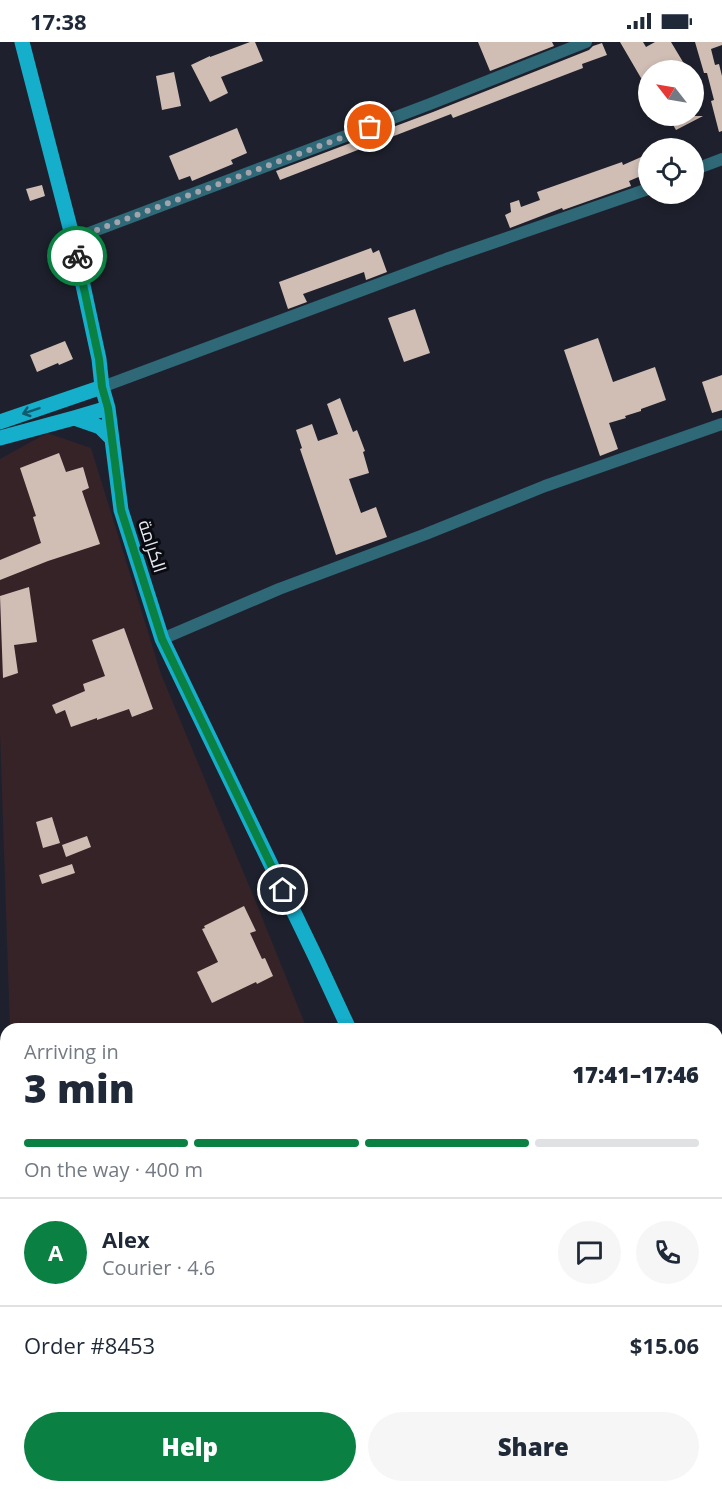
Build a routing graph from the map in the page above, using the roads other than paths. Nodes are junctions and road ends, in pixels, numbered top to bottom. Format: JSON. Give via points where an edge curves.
{"nodes":[{"id":1,"x":22,"y":42,"type":"edge"},
{"id":2,"x":586,"y":42,"type":"edge"},
{"id":3,"x":722,"y":159,"type":"edge"},
{"id":4,"x":704,"y":166,"type":"edge"},
{"id":5,"x":638,"y":192,"type":"edge"},
{"id":6,"x":73,"y":239,"type":"junction"},
{"id":7,"x":99,"y":359,"type":"junction"},
{"id":8,"x":102,"y":387,"type":"junction"},
{"id":9,"x":68,"y":399,"type":"junction"},
{"id":10,"x":108,"y":408,"type":"junction"},
{"id":11,"x":74,"y":418,"type":"junction"},
{"id":12,"x":0,"y":422,"type":"edge"},
{"id":13,"x":722,"y":424,"type":"edge"},
{"id":14,"x":0,"y":438,"type":"edge"},
{"id":15,"x":112,"y":439,"type":"junction"},
{"id":16,"x":162,"y":639,"type":"junction"},
{"id":17,"x":346,"y":1023,"type":"edge"}],
"edges":[{"from":1,"to":6,"type":"main road","name":"الكرامة"},
{"from":2,"to":6,"type":"street"},
{"from":3,"to":4,"type":"street"},
{"from":5,"to":8,"type":"street"},
{"from":6,"to":7,"type":"main road","name":"الكرامة"},
{"from":7,"to":8,"type":"main road","name":"الكرامة"},
{"from":7,"to":9,"type":"main road","via":[[86,383]]},
{"from":8,"to":9,"type":"main road"},
{"from":8,"to":10,"type":"main road","name":"الكرامة"},
{"from":9,"to":12,"type":"main road","one_way":true},
{"from":10,"to":11,"type":"main road"},
{"from":10,"to":15,"type":"main road","name":"الكرامة"},
{"from":11,"to":14,"type":"main road"},
{"from":11,"to":15,"type":"main road","via":[[100,427]]},
{"from":13,"to":16,"type":"street","via":[[545,486]]},
{"from":15,"to":16,"type":"main road","name":"الكرامة","via":[[121,510]]},
{"from":16,"to":17,"type":"main road","name":"الكرامة"}]}
